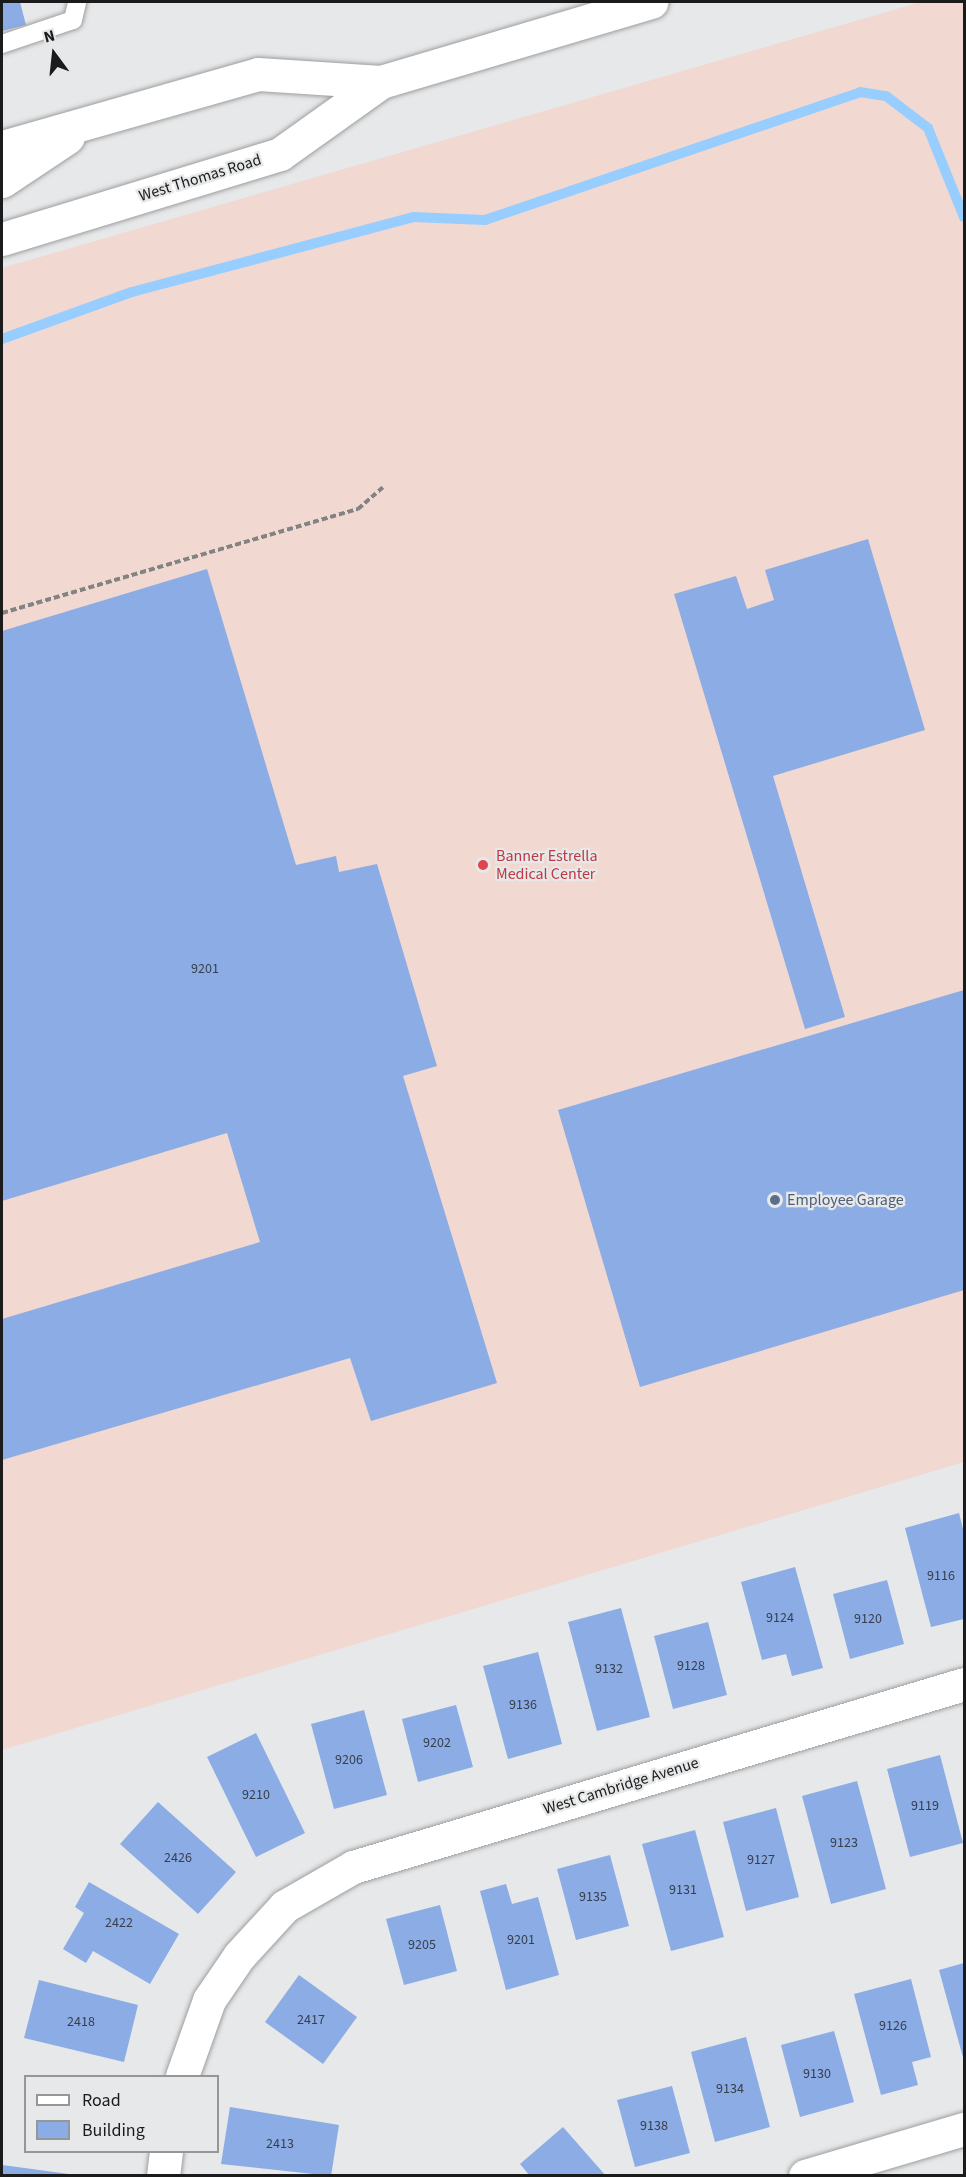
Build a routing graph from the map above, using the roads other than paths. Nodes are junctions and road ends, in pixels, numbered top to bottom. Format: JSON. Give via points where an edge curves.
{"nodes":[{"id":1,"x":77,"y":2,"type":"edge"},
{"id":2,"x":651,"y":2,"type":"edge"},
{"id":3,"x":2,"y":44,"type":"edge"},
{"id":4,"x":381,"y":82,"type":"junction"},
{"id":5,"x":92,"y":121,"type":"junction"},
{"id":6,"x":2,"y":147,"type":"edge"},
{"id":7,"x":2,"y":181,"type":"edge"},
{"id":8,"x":2,"y":239,"type":"edge"},
{"id":9,"x":964,"y":1684,"type":"edge"},
{"id":10,"x":182,"y":2075,"type":"edge"},
{"id":11,"x":964,"y":2129,"type":"edge"},
{"id":12,"x":166,"y":2153,"type":"edge"},
{"id":13,"x":163,"y":2175,"type":"edge"},
{"id":14,"x":805,"y":2175,"type":"edge"}],
"edges":[{"from":1,"to":3,"type":"lane","via":[[74,20]]},
{"from":2,"to":4,"type":"main road","name":"West Thomas Road"},
{"from":4,"to":5,"type":"main road","name":"West Thomas Road","via":[[258,74]]},
{"from":4,"to":8,"type":"main road","name":"West Thomas Road","via":[[280,154]]},
{"from":5,"to":6,"type":"main road","name":"West Thomas Road"},
{"from":5,"to":7,"type":"main road"},
{"from":9,"to":10,"type":"main road","name":"West Cambridge Avenue","via":[[353,1868],[285,1906],[239,1956],[209,2000]]},
{"from":11,"to":14,"type":"main road"},
{"from":12,"to":13,"type":"main road"}]}
